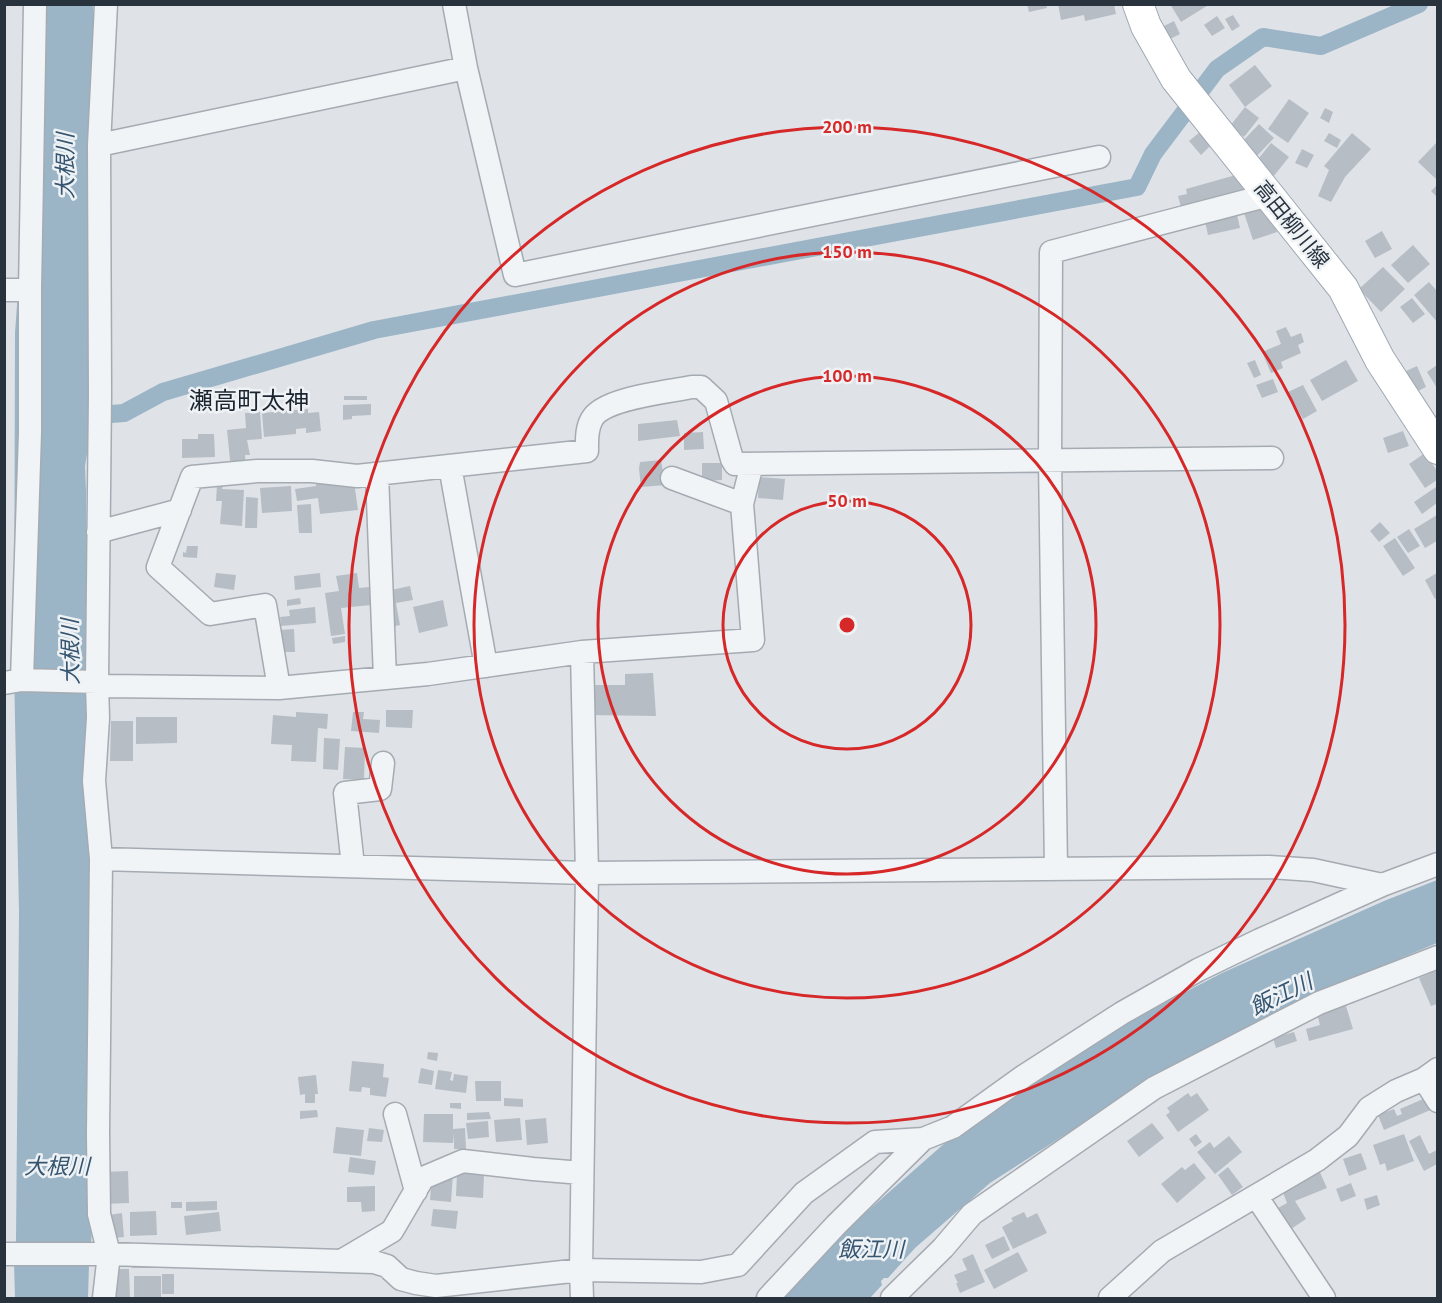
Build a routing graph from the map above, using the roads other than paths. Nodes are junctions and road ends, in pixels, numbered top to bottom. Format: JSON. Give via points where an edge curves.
{"nodes":[{"id":1,"x":35,"y":4,"type":"edge"},
{"id":2,"x":106,"y":4,"type":"edge"},
{"id":3,"x":454,"y":4,"type":"edge"},
{"id":4,"x":1138,"y":4,"type":"edge"},
{"id":5,"x":466,"y":68,"type":"junction"},
{"id":6,"x":99,"y":145,"type":"junction"},
{"id":7,"x":1099,"y":157,"type":"dead end"},
{"id":8,"x":1269,"y":195,"type":"junction"},
{"id":9,"x":4,"y":290,"type":"edge"},
{"id":10,"x":30,"y":290,"type":"junction"},
{"id":11,"x":1437,"y":449,"type":"edge"},
{"id":12,"x":1272,"y":458,"type":"dead end"},
{"id":13,"x":1050,"y":460,"type":"junction"},
{"id":14,"x":752,"y":464,"type":"junction"},
{"id":15,"x":450,"y":466,"type":"junction"},
{"id":16,"x":377,"y":474,"type":"junction"},
{"id":17,"x":672,"y":478,"type":"dead end"},
{"id":18,"x":742,"y":504,"type":"junction"},
{"id":19,"x":180,"y":510,"type":"junction"},
{"id":20,"x":98,"y":532,"type":"junction"},
{"id":21,"x":582,"y":652,"type":"junction"},
{"id":22,"x":486,"y":666,"type":"junction"},
{"id":23,"x":385,"y":678,"type":"junction"},
{"id":24,"x":13,"y":681,"type":"edge"},
{"id":25,"x":97,"y":682,"type":"junction"},
{"id":26,"x":279,"y":688,"type":"junction"},
{"id":27,"x":383,"y":763,"type":"dead end"},
{"id":28,"x":101,"y":859,"type":"junction"},
{"id":29,"x":1437,"y":864,"type":"edge"},
{"id":30,"x":353,"y":866,"type":"junction"},
{"id":31,"x":1056,"y":869,"type":"junction"},
{"id":32,"x":587,"y":873,"type":"junction"},
{"id":33,"x":1382,"y":885,"type":"junction"},
{"id":34,"x":1437,"y":957,"type":"edge"},
{"id":35,"x":1430,"y":1074,"type":"edge"},
{"id":36,"x":1437,"y":1101,"type":"edge"},
{"id":37,"x":395,"y":1114,"type":"dead end"},
{"id":38,"x":923,"y":1139,"type":"junction"},
{"id":39,"x":582,"y":1173,"type":"junction"},
{"id":40,"x":416,"y":1191,"type":"junction"},
{"id":41,"x":1256,"y":1196,"type":"junction"},
{"id":42,"x":8,"y":1254,"type":"edge"},
{"id":43,"x":106,"y":1254,"type":"junction"},
{"id":44,"x":341,"y":1261,"type":"junction"},
{"id":45,"x":581,"y":1270,"type":"junction"},
{"id":46,"x":104,"y":1299,"type":"edge"},
{"id":47,"x":582,"y":1299,"type":"edge"},
{"id":48,"x":768,"y":1299,"type":"edge"},
{"id":49,"x":892,"y":1299,"type":"edge"},
{"id":50,"x":1110,"y":1299,"type":"edge"},
{"id":51,"x":1324,"y":1299,"type":"edge"}],
"edges":[{"from":1,"to":10,"type":"street"},
{"from":2,"to":6,"type":"street"},
{"from":3,"to":5,"type":"street"},
{"from":4,"to":8,"type":"main road","name":"高田柳川線","via":[[1176,79]]},
{"from":5,"to":6,"type":"street"},
{"from":5,"to":7,"type":"street","via":[[516,275]]},
{"from":6,"to":20,"type":"street"},
{"from":8,"to":11,"type":"main road","name":"高田柳川線","via":[[1343,288],[1380,360]]},
{"from":8,"to":13,"type":"street","via":[[1051,252]]},
{"from":9,"to":10,"type":"street"},
{"from":10,"to":24,"type":"street","via":[[30,432]]},
{"from":12,"to":13,"type":"street"},
{"from":13,"to":14,"type":"street"},
{"from":13,"to":31,"type":"street"},
{"from":14,"to":15,"type":"street","via":[[735,464],[716,401],[701,387],[692,387],[603,408],[592,417],[587,451]]},
{"from":14,"to":18,"type":"street"},
{"from":15,"to":16,"type":"street"},
{"from":15,"to":22,"type":"street"},
{"from":16,"to":19,"type":"street","via":[[257,471],[192,477]]},
{"from":16,"to":23,"type":"street"},
{"from":17,"to":18,"type":"street"},
{"from":18,"to":21,"type":"street","via":[[753,640]]},
{"from":19,"to":20,"type":"street"},
{"from":19,"to":26,"type":"street","via":[[158,567],[210,614],[265,605]]},
{"from":20,"to":25,"type":"street"},
{"from":21,"to":22,"type":"street"},
{"from":21,"to":32,"type":"street"},
{"from":22,"to":23,"type":"street"},
{"from":23,"to":26,"type":"street"},
{"from":24,"to":25,"type":"street"},
{"from":25,"to":26,"type":"street","via":[[106,686]]},
{"from":25,"to":28,"type":"street","via":[[94,781]]},
{"from":27,"to":30,"type":"street","via":[[380,789],[345,793]]},
{"from":28,"to":30,"type":"street"},
{"from":28,"to":43,"type":"street","via":[[99,1214]]},
{"from":29,"to":33,"type":"street"},
{"from":30,"to":32,"type":"street"},
{"from":31,"to":32,"type":"street"},
{"from":31,"to":33,"type":"street","via":[[1269,867],[1313,870]]},
{"from":32,"to":39,"type":"street"},
{"from":33,"to":38,"type":"street","via":[[1198,970],[1122,1013],[953,1127]]},
{"from":34,"to":49,"type":"street","via":[[1319,1003],[1154,1088],[972,1214]]},
{"from":35,"to":36,"type":"street"},
{"from":35,"to":41,"type":"street","via":[[1369,1108],[1348,1136],[1317,1160]]},
{"from":37,"to":40,"type":"street"},
{"from":38,"to":45,"type":"street","via":[[875,1142],[804,1193],[738,1265],[701,1272]]},
{"from":38,"to":48,"type":"street"},
{"from":39,"to":40,"type":"street","via":[[463,1161],[423,1178]]},
{"from":39,"to":45,"type":"street"},
{"from":40,"to":44,"type":"street","via":[[392,1231]]},
{"from":41,"to":50,"type":"street","via":[[1162,1251]]},
{"from":41,"to":51,"type":"street"},
{"from":42,"to":43,"type":"street"},
{"from":43,"to":44,"type":"street"},
{"from":43,"to":46,"type":"street"},
{"from":44,"to":45,"type":"street","via":[[374,1262],[387,1266],[401,1279],[436,1286]]},
{"from":45,"to":47,"type":"street"}]}
